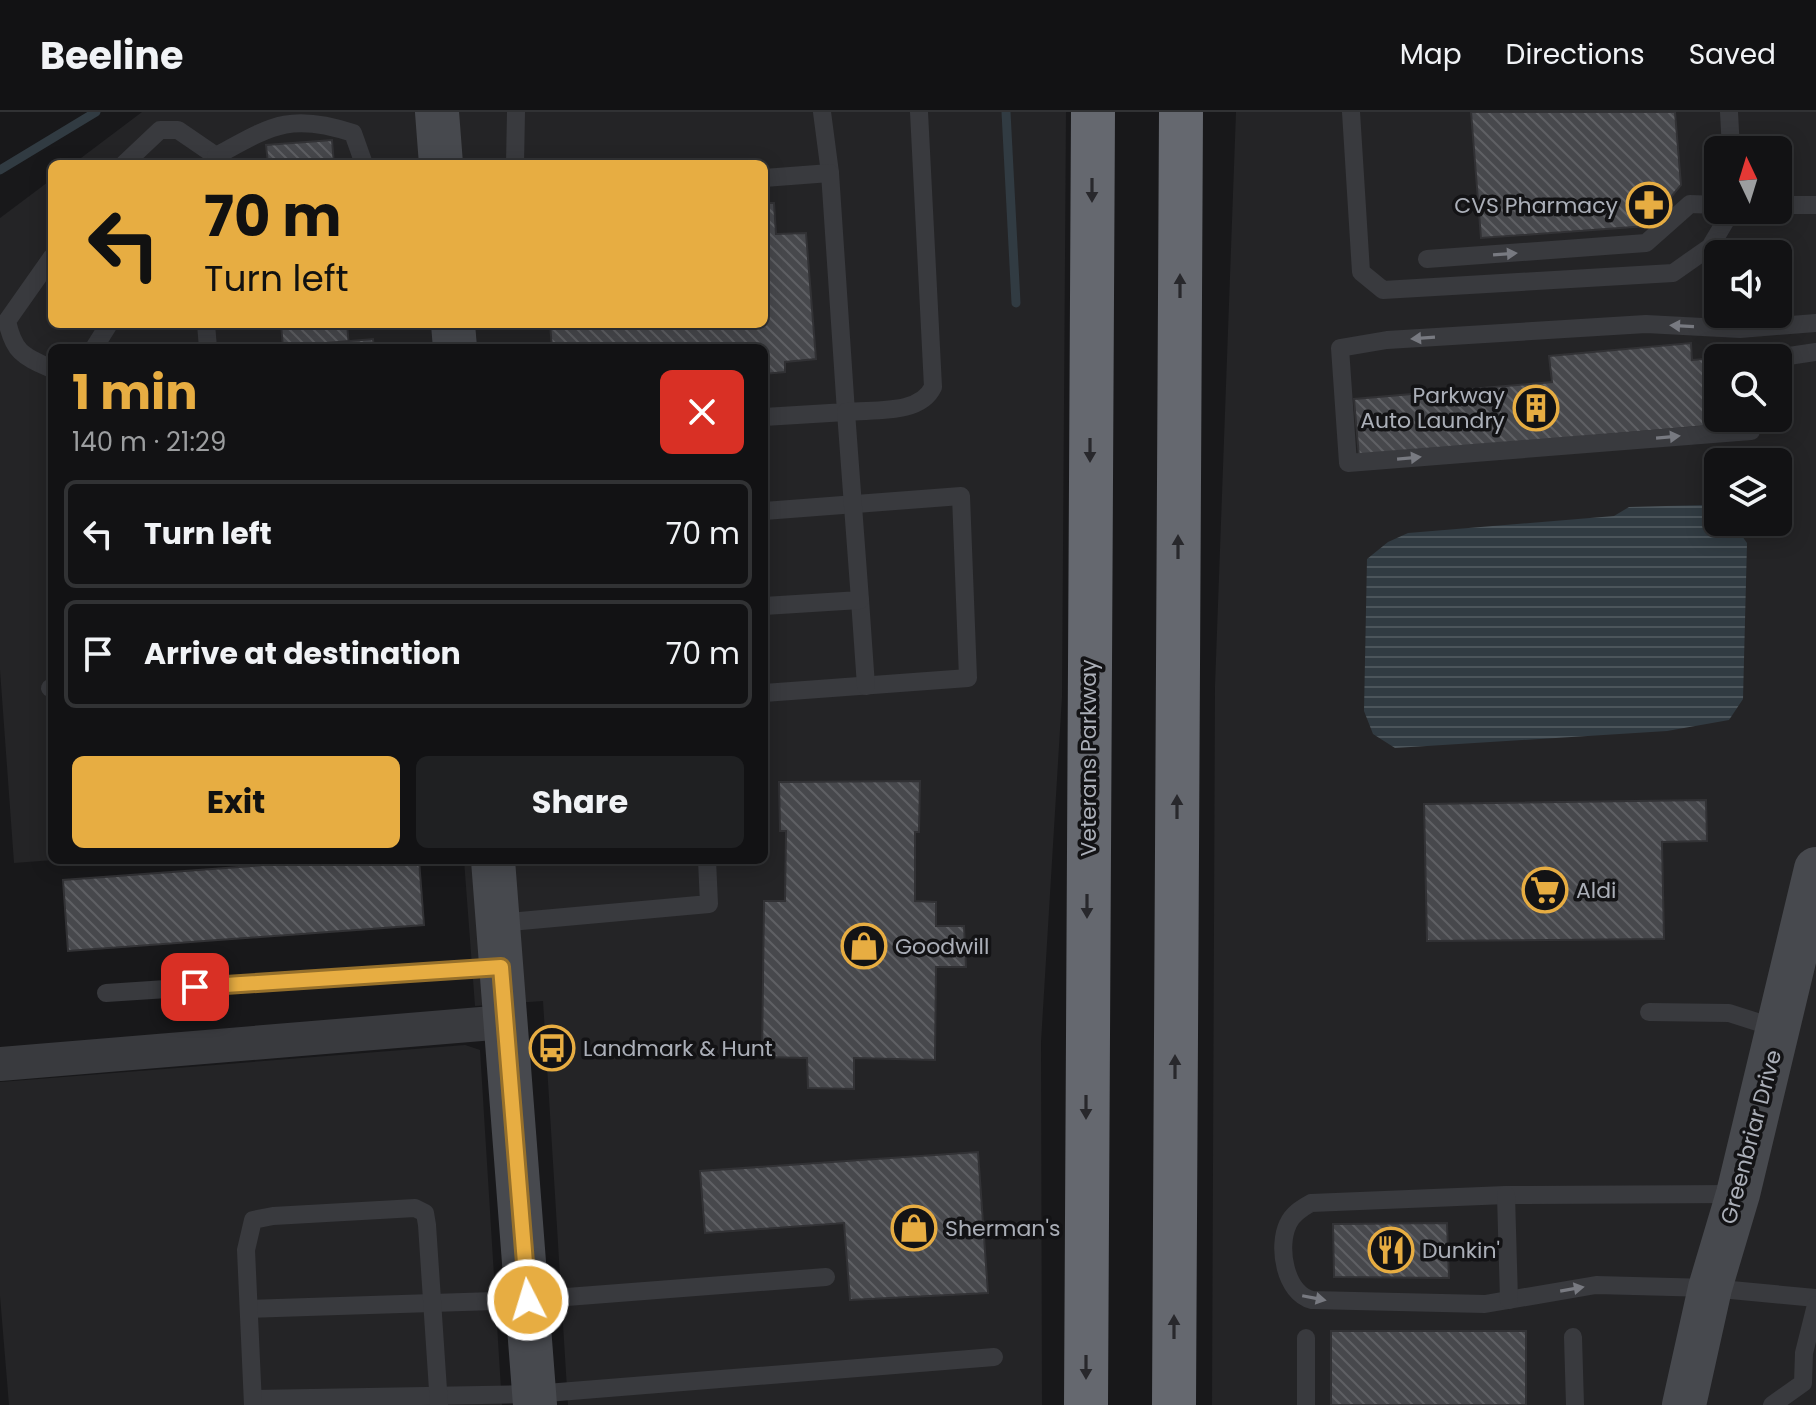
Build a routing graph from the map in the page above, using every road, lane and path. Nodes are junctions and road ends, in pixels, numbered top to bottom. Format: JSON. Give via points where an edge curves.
{"nodes":[{"id":1,"x":437,"y":112,"type":"edge"},
{"id":2,"x":516,"y":112,"type":"edge"},
{"id":3,"x":822,"y":112,"type":"edge"},
{"id":4,"x":919,"y":112,"type":"edge"},
{"id":5,"x":1093,"y":112,"type":"edge"},
{"id":6,"x":1181,"y":112,"type":"edge"},
{"id":7,"x":1351,"y":112,"type":"edge"},
{"id":8,"x":1729,"y":112,"type":"edge"},
{"id":9,"x":1730,"y":136,"type":"edge"},
{"id":10,"x":128,"y":160,"type":"edge"},
{"id":11,"x":216,"y":160,"type":"edge"},
{"id":12,"x":363,"y":160,"type":"edge"},
{"id":13,"x":441,"y":160,"type":"edge"},
{"id":14,"x":515,"y":160,"type":"edge"},
{"id":15,"x":830,"y":173,"type":"junction"},
{"id":16,"x":768,"y":178,"type":"edge"},
{"id":17,"x":1704,"y":204,"type":"edge"},
{"id":18,"x":1792,"y":205,"type":"edge"},
{"id":19,"x":1816,"y":205,"type":"edge"},
{"id":20,"x":1724,"y":224,"type":"edge"},
{"id":21,"x":1427,"y":259,"type":"dead end"},
{"id":22,"x":48,"y":263,"type":"edge"},
{"id":23,"x":1816,"y":323,"type":"edge"},
{"id":24,"x":1816,"y":352,"type":"edge"},
{"id":25,"x":1792,"y":356,"type":"edge"},
{"id":26,"x":48,"y":367,"type":"edge"},
{"id":27,"x":846,"y":412,"type":"junction"},
{"id":28,"x":768,"y":417,"type":"edge"},
{"id":29,"x":1738,"y":432,"type":"edge"},
{"id":30,"x":853,"y":505,"type":"junction"},
{"id":31,"x":768,"y":511,"type":"edge"},
{"id":32,"x":860,"y":600,"type":"junction"},
{"id":33,"x":768,"y":606,"type":"edge"},
{"id":34,"x":866,"y":686,"type":"junction"},
{"id":35,"x":768,"y":693,"type":"edge"},
{"id":36,"x":493,"y":864,"type":"edge"},
{"id":37,"x":707,"y":864,"type":"edge"},
{"id":38,"x":1815,"y":875,"type":"edge"},
{"id":39,"x":498,"y":923,"type":"junction"},
{"id":40,"x":501,"y":967,"type":"junction"},
{"id":41,"x":106,"y":993,"type":"dead end"},
{"id":42,"x":1649,"y":1012,"type":"dead end"},
{"id":43,"x":505,"y":1022,"type":"junction"},
{"id":44,"x":1779,"y":1029,"type":"junction"},
{"id":45,"x":0,"y":1064,"type":"edge"},
{"id":46,"x":1738,"y":1194,"type":"junction"},
{"id":47,"x":1506,"y":1195,"type":"junction"},
{"id":48,"x":826,"y":1277,"type":"dead end"},
{"id":49,"x":1710,"y":1288,"type":"junction"},
{"id":50,"x":1816,"y":1298,"type":"edge"},
{"id":51,"x":528,"y":1300,"type":"junction"},
{"id":52,"x":1509,"y":1300,"type":"junction"},
{"id":53,"x":434,"y":1303,"type":"junction"},
{"id":54,"x":1816,"y":1305,"type":"edge"},
{"id":55,"x":249,"y":1309,"type":"junction"},
{"id":56,"x":1573,"y":1337,"type":"dead end"},
{"id":57,"x":1306,"y":1338,"type":"dead end"},
{"id":58,"x":994,"y":1357,"type":"dead end"},
{"id":59,"x":1809,"y":1383,"type":"edge"},
{"id":60,"x":534,"y":1399,"type":"edge"},
{"id":61,"x":439,"y":1400,"type":"edge"},
{"id":62,"x":253,"y":1402,"type":"edge"},
{"id":63,"x":1086,"y":1405,"type":"edge"},
{"id":64,"x":1174,"y":1405,"type":"edge"},
{"id":65,"x":1306,"y":1405,"type":"edge"},
{"id":66,"x":1575,"y":1405,"type":"edge"},
{"id":67,"x":1684,"y":1405,"type":"edge"},
{"id":68,"x":1772,"y":1405,"type":"edge"}],
"edges":[{"from":1,"to":13,"type":"street"},
{"from":2,"to":14,"type":"lane"},
{"from":3,"to":15,"type":"lane"},
{"from":4,"to":27,"type":"lane","via":[[933,387],[916,405]]},
{"from":5,"to":63,"type":"highway","name":"Veterans Parkway","one_way":true},
{"from":64,"to":6,"type":"highway","one_way":true},
{"from":7,"to":20,"type":"lane","via":[[1361,272],[1383,290],[1673,273],[1710,247]]},
{"from":8,"to":9,"type":"lane"},
{"from":10,"to":11,"type":"lane","via":[[160,130],[178,130]]},
{"from":11,"to":12,"type":"lane","via":[[280,121],[321,118],[353,133]]},
{"from":15,"to":16,"type":"lane"},
{"from":15,"to":27,"type":"lane"},
{"from":21,"to":17,"type":"lane","one_way":true,"via":[[1646,243],[1690,204]]},
{"from":18,"to":19,"type":"lane"},
{"from":22,"to":26,"type":"lane","via":[[7,321],[12,344],[26,358]]},
{"from":23,"to":29,"type":"lane","one_way":true,"via":[[1740,329],[1646,324],[1387,340],[1340,348],[1348,463]]},
{"from":24,"to":25,"type":"lane"},
{"from":27,"to":28,"type":"lane"},
{"from":27,"to":30,"type":"lane"},
{"from":30,"to":31,"type":"lane"},
{"from":30,"to":32,"type":"lane"},
{"from":30,"to":34,"type":"lane","via":[[961,496],[968,678]]},
{"from":32,"to":33,"type":"lane"},
{"from":32,"to":34,"type":"lane"},
{"from":34,"to":35,"type":"lane"},
{"from":36,"to":39,"type":"street"},
{"from":37,"to":39,"type":"lane","via":[[709,904]]},
{"from":38,"to":44,"type":"street","name":"Greenbriar Drive"},
{"from":39,"to":40,"type":"street"},
{"from":40,"to":41,"type":"lane"},
{"from":40,"to":43,"type":"street"},
{"from":42,"to":44,"type":"lane","via":[[1729,1013]]},
{"from":43,"to":45,"type":"street"},
{"from":43,"to":51,"type":"street"},
{"from":44,"to":46,"type":"street","name":"Greenbriar Drive"},
{"from":46,"to":47,"type":"lane"},
{"from":46,"to":49,"type":"street","name":"Greenbriar Drive"},
{"from":47,"to":52,"type":"lane"},
{"from":47,"to":52,"type":"lane","one_way":true,"via":[[1311,1203],[1289,1221],[1285,1237],[1287,1276],[1304,1298],[1485,1304]]},
{"from":48,"to":51,"type":"lane"},
{"from":49,"to":50,"type":"lane"},
{"from":52,"to":49,"type":"lane","one_way":true,"via":[[1596,1285]]},
{"from":49,"to":67,"type":"street","name":"Greenbriar Drive"},
{"from":51,"to":53,"type":"lane"},
{"from":51,"to":60,"type":"street"},
{"from":53,"to":55,"type":"lane"},
{"from":53,"to":55,"type":"lane","via":[[425,1213],[402,1208],[253,1220],[246,1250]]},
{"from":53,"to":61,"type":"lane"},
{"from":54,"to":59,"type":"lane","via":[[1804,1353]]},
{"from":55,"to":62,"type":"lane"},
{"from":56,"to":66,"type":"lane"},
{"from":57,"to":65,"type":"lane"},
{"from":58,"to":60,"type":"lane"},
{"from":59,"to":68,"type":"lane"},
{"from":60,"to":61,"type":"lane"},
{"from":61,"to":62,"type":"lane"}]}
